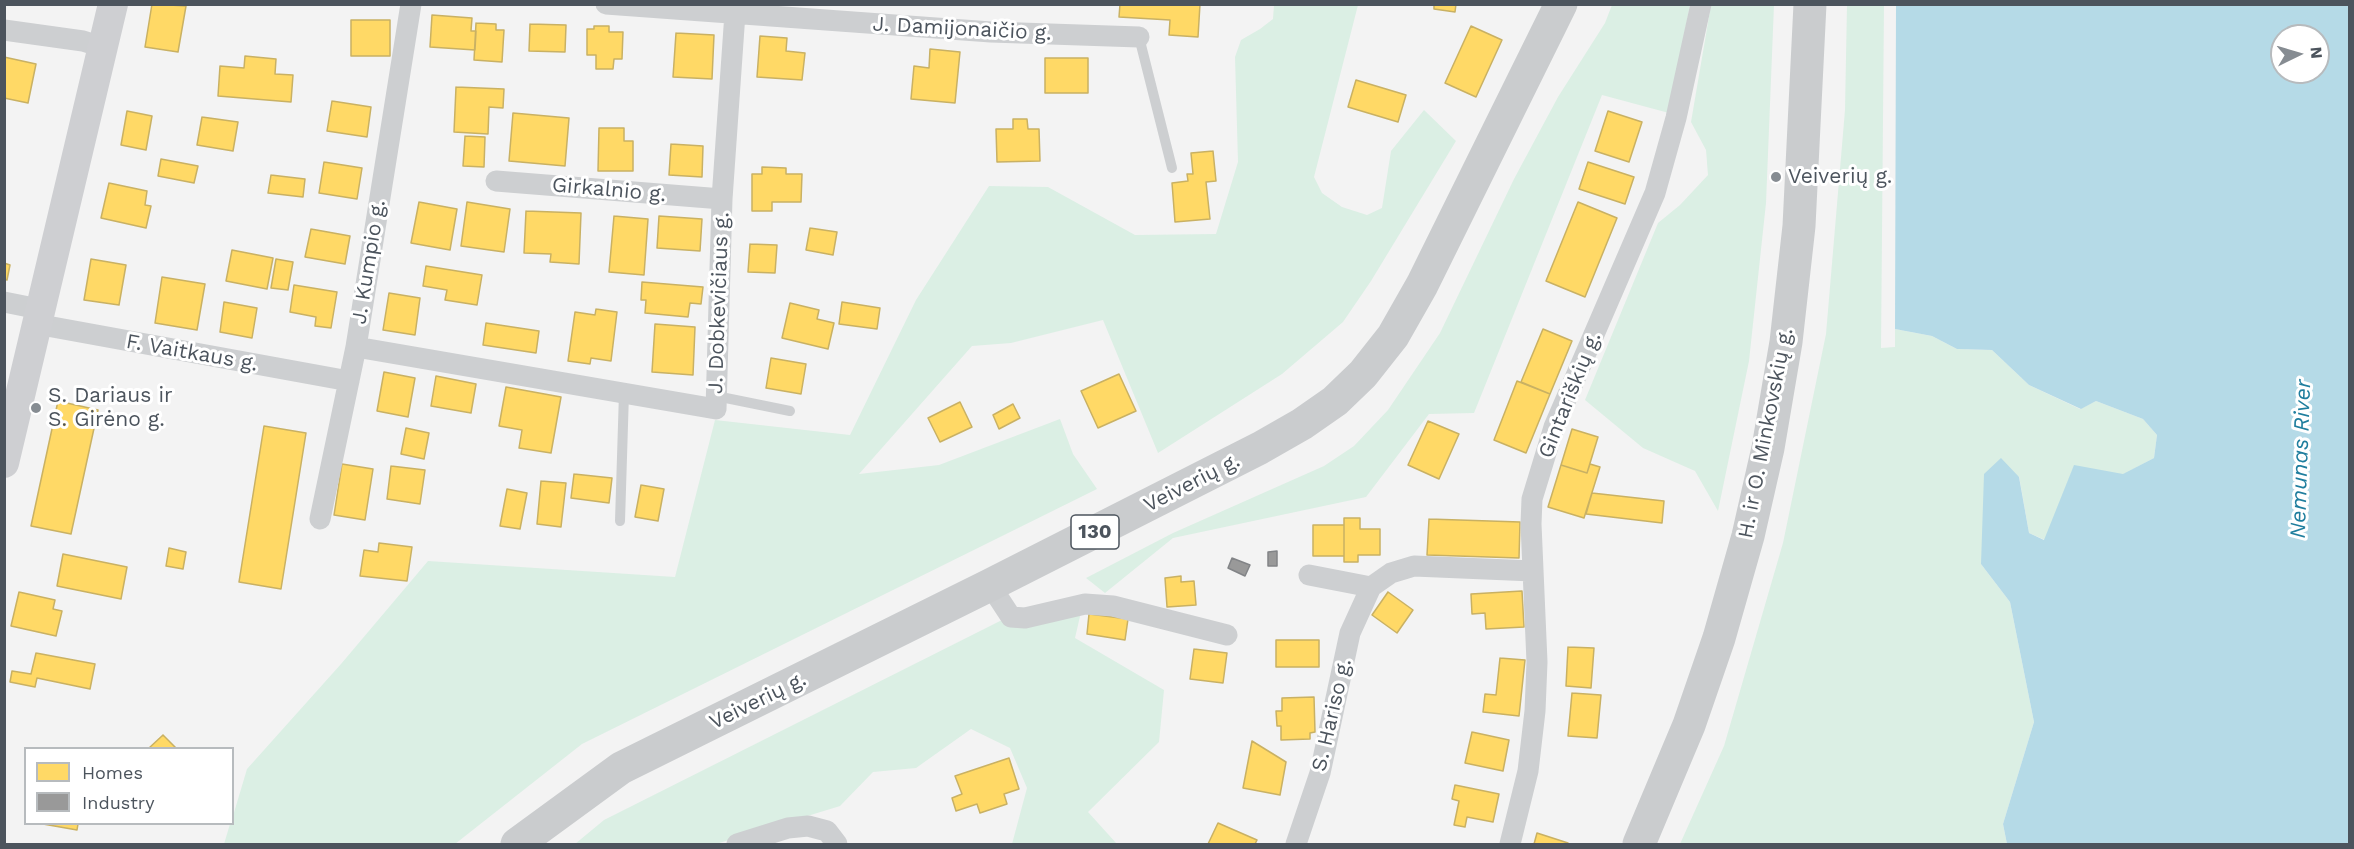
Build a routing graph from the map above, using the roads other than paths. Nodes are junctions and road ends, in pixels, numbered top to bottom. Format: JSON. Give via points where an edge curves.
{"nodes":[{"id":1,"x":112,"y":4,"type":"edge"},
{"id":2,"x":411,"y":4,"type":"edge"},
{"id":3,"x":606,"y":4,"type":"edge"},
{"id":4,"x":1561,"y":4,"type":"edge"},
{"id":5,"x":1701,"y":4,"type":"edge"},
{"id":6,"x":1810,"y":4,"type":"edge"},
{"id":7,"x":824,"y":12,"type":"edge"},
{"id":8,"x":735,"y":13,"type":"junction"},
{"id":9,"x":4,"y":30,"type":"edge"},
{"id":10,"x":1139,"y":37,"type":"joint"},
{"id":11,"x":102,"y":47,"type":"junction"},
{"id":12,"x":1172,"y":168,"type":"dead end"},
{"id":13,"x":496,"y":181,"type":"dead end"},
{"id":14,"x":722,"y":199,"type":"junction"},
{"id":15,"x":4,"y":302,"type":"edge"},
{"id":16,"x":38,"y":316,"type":"junction"},
{"id":17,"x":356,"y":348,"type":"junction"},
{"id":18,"x":349,"y":381,"type":"junction"},
{"id":19,"x":624,"y":393,"type":"junction"},
{"id":20,"x":716,"y":396,"type":"junction"},
{"id":21,"x":790,"y":411,"type":"dead end"},
{"id":22,"x":4,"y":463,"type":"edge"},
{"id":23,"x":320,"y":519,"type":"dead end"},
{"id":24,"x":620,"y":521,"type":"dead end"},
{"id":25,"x":1533,"y":571,"type":"junction"},
{"id":26,"x":1309,"y":575,"type":"dead end"},
{"id":27,"x":990,"y":585,"type":"junction"},
{"id":28,"x":1371,"y":587,"type":"junction"},
{"id":29,"x":1227,"y":635,"type":"dead end"},
{"id":30,"x":517,"y":844,"type":"edge"},
{"id":31,"x":737,"y":844,"type":"edge"},
{"id":32,"x":837,"y":844,"type":"edge"},
{"id":33,"x":1296,"y":844,"type":"edge"},
{"id":34,"x":1509,"y":844,"type":"edge"},
{"id":35,"x":1639,"y":844,"type":"edge"}],
"edges":[{"from":1,"to":11,"type":"street"},
{"from":2,"to":17,"type":"street","name":"J. Kumpio g."},
{"from":3,"to":8,"type":"street","name":"J. Damijonaičio g."},
{"from":4,"to":27,"type":"main road","name":"Veiverių g.","number":"130","via":[[1422,285],[1393,336],[1363,374],[1335,401],[1294,429]]},
{"from":5,"to":25,"type":"street","name":"Gintariškių g.","via":[[1655,193],[1540,468],[1532,499]]},
{"from":6,"to":35,"type":"main road","name":"H. ir O. Minkovskių g.","via":[[1799,226],[1786,342],[1768,448],[1719,638],[1689,725]]},
{"from":7,"to":8,"type":"street","name":"J. Damijonaičio g."},
{"from":7,"to":10,"type":"street","name":"J. Damijonaičio g.","via":[[991,32]]},
{"from":8,"to":14,"type":"street","name":"J. Dobkevičiaus g."},
{"from":9,"to":11,"type":"street"},
{"from":10,"to":12,"type":"lane"},
{"from":11,"to":16,"type":"street"},
{"from":13,"to":14,"type":"street","name":"Girkalnio g."},
{"from":14,"to":20,"type":"street","name":"J. Dobkevičiaus g."},
{"from":15,"to":16,"type":"street","name":"F. Vaitkaus g."},
{"from":16,"to":18,"type":"street","name":"F. Vaitkaus g."},
{"from":16,"to":22,"type":"street"},
{"from":17,"to":18,"type":"street","name":"J. Kumpio g."},
{"from":17,"to":19,"type":"street","name":"J. Dobkevičiaus g."},
{"from":18,"to":23,"type":"street","name":"J. Kumpio g."},
{"from":19,"to":20,"type":"street","name":"J. Dobkevičiaus g.","via":[[716,409]]},
{"from":19,"to":24,"type":"lane"},
{"from":20,"to":21,"type":"lane"},
{"from":25,"to":28,"type":"street","via":[[1414,566],[1391,573]]},
{"from":25,"to":34,"type":"street","via":[[1535,711],[1528,771]]},
{"from":26,"to":28,"type":"street"},
{"from":27,"to":29,"type":"street","via":[[1011,617],[1025,618],[1085,604],[1113,606]]},
{"from":27,"to":30,"type":"main road","name":"Veiverių g.","number":"130","via":[[621,768]]},
{"from":28,"to":33,"type":"street","name":"S. Hariso g.","via":[[1350,633],[1320,773]]},
{"from":31,"to":32,"type":"street","via":[[808,826],[826,831]]}]}
